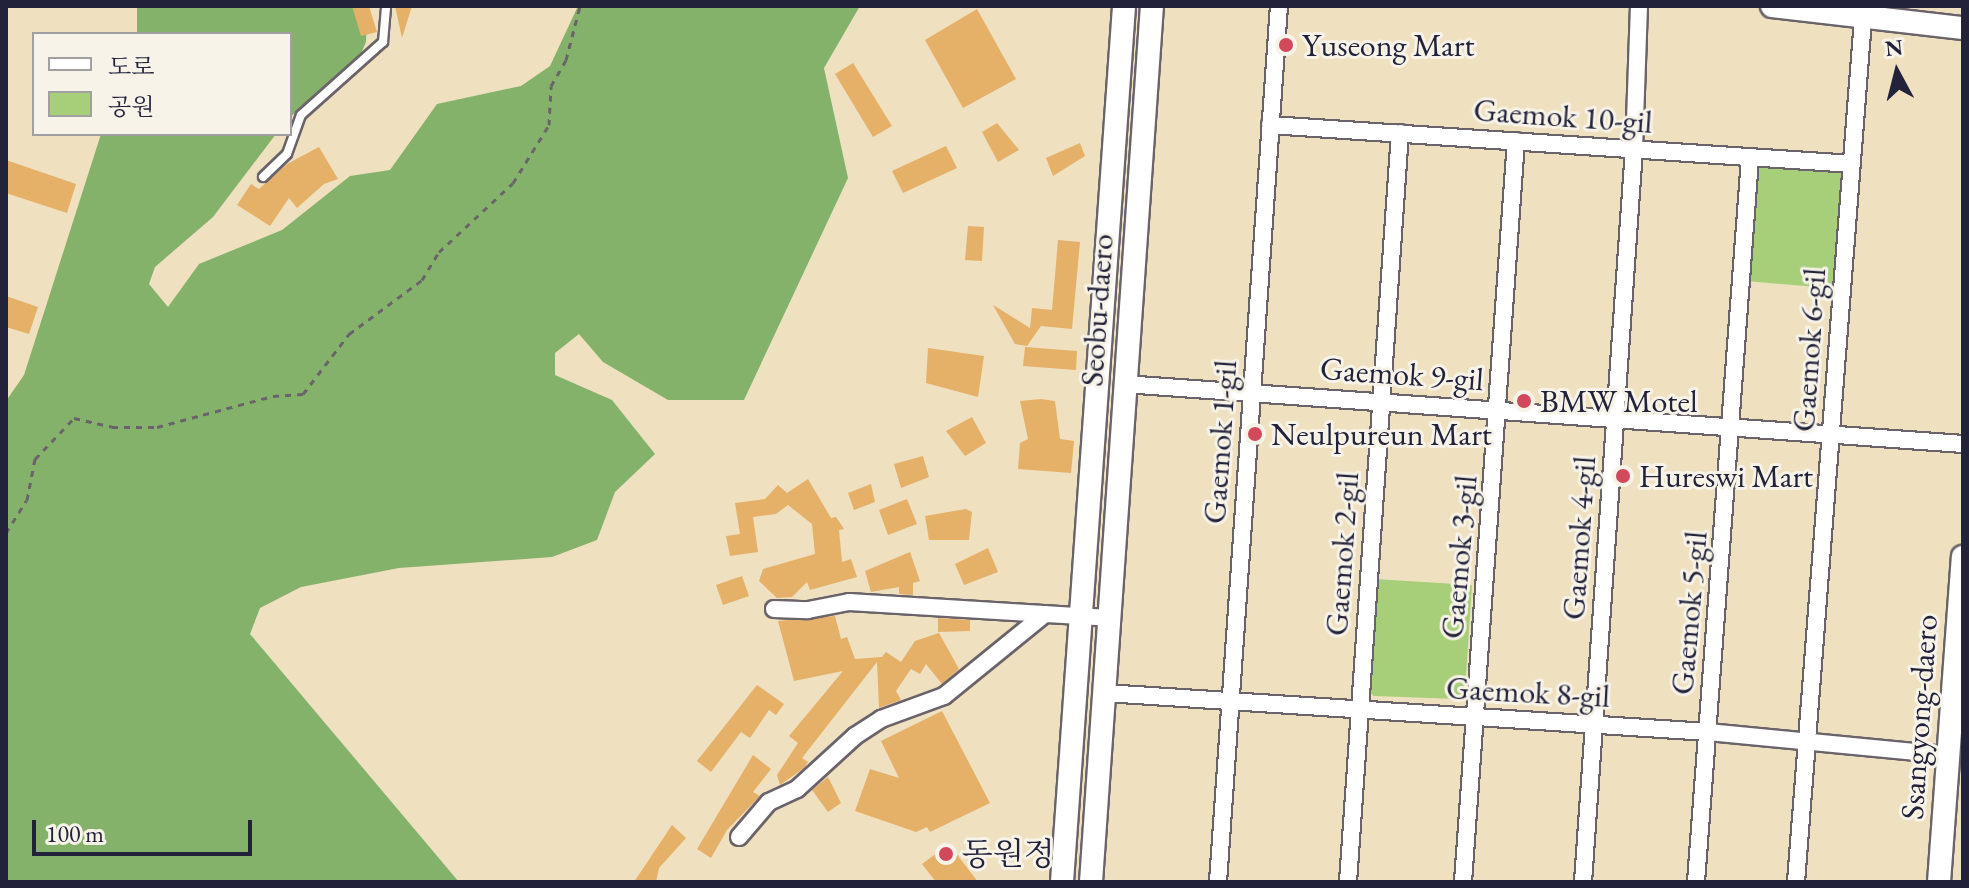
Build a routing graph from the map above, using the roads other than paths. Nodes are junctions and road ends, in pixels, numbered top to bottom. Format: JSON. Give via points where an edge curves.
{"nodes":[{"id":1,"x":386,"y":6,"type":"edge"},
{"id":2,"x":1111,"y":6,"type":"edge"},
{"id":3,"x":1124,"y":6,"type":"edge"},
{"id":4,"x":1152,"y":6,"type":"edge"},
{"id":5,"x":1279,"y":6,"type":"edge"},
{"id":6,"x":1639,"y":6,"type":"edge"},
{"id":7,"x":1772,"y":6,"type":"edge"},
{"id":8,"x":1864,"y":10,"type":"edge"},
{"id":9,"x":1963,"y":28,"type":"edge"},
{"id":10,"x":1119,"y":53,"type":"junction"},
{"id":11,"x":1270,"y":125,"type":"junction"},
{"id":12,"x":1400,"y":133,"type":"junction"},
{"id":13,"x":1516,"y":141,"type":"junction"},
{"id":14,"x":1634,"y":149,"type":"junction"},
{"id":15,"x":1750,"y":158,"type":"junction"},
{"id":16,"x":1852,"y":164,"type":"junction"},
{"id":17,"x":263,"y":177,"type":"dead end"},
{"id":18,"x":1124,"y":384,"type":"junction"},
{"id":19,"x":1252,"y":391,"type":"junction"},
{"id":20,"x":1380,"y":401,"type":"junction"},
{"id":21,"x":1499,"y":409,"type":"junction"},
{"id":22,"x":1616,"y":418,"type":"junction"},
{"id":23,"x":1732,"y":427,"type":"junction"},
{"id":24,"x":1830,"y":436,"type":"junction"},
{"id":25,"x":1963,"y":444,"type":"edge"},
{"id":26,"x":1963,"y":557,"type":"edge"},
{"id":27,"x":774,"y":609,"type":"dead end"},
{"id":28,"x":1045,"y":614,"type":"junction"},
{"id":29,"x":1079,"y":617,"type":"junction"},
{"id":30,"x":1109,"y":618,"type":"junction"},
{"id":31,"x":1105,"y":693,"type":"junction"},
{"id":32,"x":1230,"y":703,"type":"junction"},
{"id":33,"x":1360,"y":712,"type":"junction"},
{"id":34,"x":1475,"y":716,"type":"junction"},
{"id":35,"x":1593,"y":723,"type":"junction"},
{"id":36,"x":1708,"y":732,"type":"junction"},
{"id":37,"x":1807,"y":743,"type":"junction"},
{"id":38,"x":1948,"y":755,"type":"junction"},
{"id":39,"x":739,"y":837,"type":"dead end"},
{"id":40,"x":1062,"y":882,"type":"edge"},
{"id":41,"x":1091,"y":882,"type":"edge"},
{"id":42,"x":1218,"y":882,"type":"edge"},
{"id":43,"x":1348,"y":882,"type":"edge"},
{"id":44,"x":1463,"y":882,"type":"edge"},
{"id":45,"x":1583,"y":882,"type":"edge"},
{"id":46,"x":1696,"y":882,"type":"edge"},
{"id":47,"x":1796,"y":882,"type":"edge"},
{"id":48,"x":1939,"y":882,"type":"edge"}],
"edges":[{"from":1,"to":17,"type":"lane","via":[[383,42],[301,115],[287,154]]},
{"from":2,"to":10,"type":"main road"},
{"from":3,"to":10,"type":"main road","name":"Seobu-daero"},
{"from":4,"to":18,"type":"main road","name":"Seobu-daero"},
{"from":5,"to":11,"type":"street","name":"Gaemok 1-gil"},
{"from":6,"to":14,"type":"street","name":"Gaemok 4-gil"},
{"from":7,"to":8,"type":"main road"},
{"from":8,"to":9,"type":"main road"},
{"from":8,"to":16,"type":"street","name":"Gaemok 6-gil"},
{"from":10,"to":29,"type":"main road","name":"Seobu-daero"},
{"from":11,"to":12,"type":"street","name":"Gaemok 10-gil"},
{"from":11,"to":19,"type":"street","name":"Gaemok 1-gil"},
{"from":12,"to":13,"type":"street","name":"Gaemok 10-gil"},
{"from":12,"to":20,"type":"street","name":"Gaemok 2-gil"},
{"from":13,"to":14,"type":"street","name":"Gaemok 10-gil"},
{"from":13,"to":21,"type":"street","name":"Gaemok 3-gil"},
{"from":14,"to":15,"type":"street","name":"Gaemok 10-gil"},
{"from":14,"to":22,"type":"street","name":"Gaemok 4-gil"},
{"from":15,"to":16,"type":"street","name":"Gaemok 10-gil"},
{"from":15,"to":23,"type":"street","name":"Gaemok 5-gil"},
{"from":16,"to":24,"type":"street","name":"Gaemok 6-gil"},
{"from":18,"to":19,"type":"street","name":"Gaemok 9-gil"},
{"from":18,"to":30,"type":"main road","name":"Seobu-daero"},
{"from":19,"to":20,"type":"street","name":"Gaemok 9-gil"},
{"from":19,"to":32,"type":"street","name":"Gaemok 1-gil"},
{"from":20,"to":21,"type":"street","name":"Gaemok 9-gil"},
{"from":20,"to":33,"type":"street","name":"Gaemok 2-gil"},
{"from":21,"to":22,"type":"street","name":"Gaemok 9-gil"},
{"from":21,"to":34,"type":"street","name":"Gaemok 3-gil"},
{"from":22,"to":23,"type":"street","name":"Gaemok 9-gil"},
{"from":22,"to":35,"type":"street","name":"Gaemok 4-gil"},
{"from":23,"to":24,"type":"street","name":"Gaemok 9-gil"},
{"from":23,"to":36,"type":"street","name":"Gaemok 5-gil"},
{"from":24,"to":25,"type":"street","name":"Gaemok 9-gil"},
{"from":24,"to":37,"type":"street","name":"Gaemok 6-gil"},
{"from":26,"to":38,"type":"main road","name":"Ssangyong-daero"},
{"from":27,"to":28,"type":"street","via":[[808,610],[849,602]]},
{"from":28,"to":29,"type":"street"},
{"from":28,"to":39,"type":"street","via":[[944,696],[881,719],[855,736],[797,789],[769,802]]},
{"from":29,"to":30,"type":"street"},
{"from":29,"to":40,"type":"main road","name":"Seobu-daero"},
{"from":30,"to":31,"type":"main road","name":"Seobu-daero"},
{"from":31,"to":32,"type":"street","name":"Gaemok 8-gil"},
{"from":31,"to":41,"type":"main road","name":"Seobu-daero"},
{"from":32,"to":33,"type":"street","name":"Gaemok 8-gil"},
{"from":32,"to":42,"type":"street","name":"Gaemok 1-gil"},
{"from":33,"to":34,"type":"street","name":"Gaemok 8-gil"},
{"from":33,"to":43,"type":"street","name":"Gaemok 2-gil"},
{"from":34,"to":35,"type":"street","name":"Gaemok 8-gil"},
{"from":34,"to":44,"type":"street","name":"Gaemok 3-gil"},
{"from":35,"to":36,"type":"street","name":"Gaemok 8-gil"},
{"from":35,"to":45,"type":"street","name":"Gaemok 4-gil"},
{"from":36,"to":37,"type":"street","name":"Gaemok 8-gil"},
{"from":36,"to":46,"type":"street","name":"Gaemok 5-gil"},
{"from":37,"to":38,"type":"street","name":"Gaemok 8-gil"},
{"from":37,"to":47,"type":"street","name":"Gaemok 6-gil"},
{"from":38,"to":48,"type":"main road","name":"Ssangyong-daero"}]}
